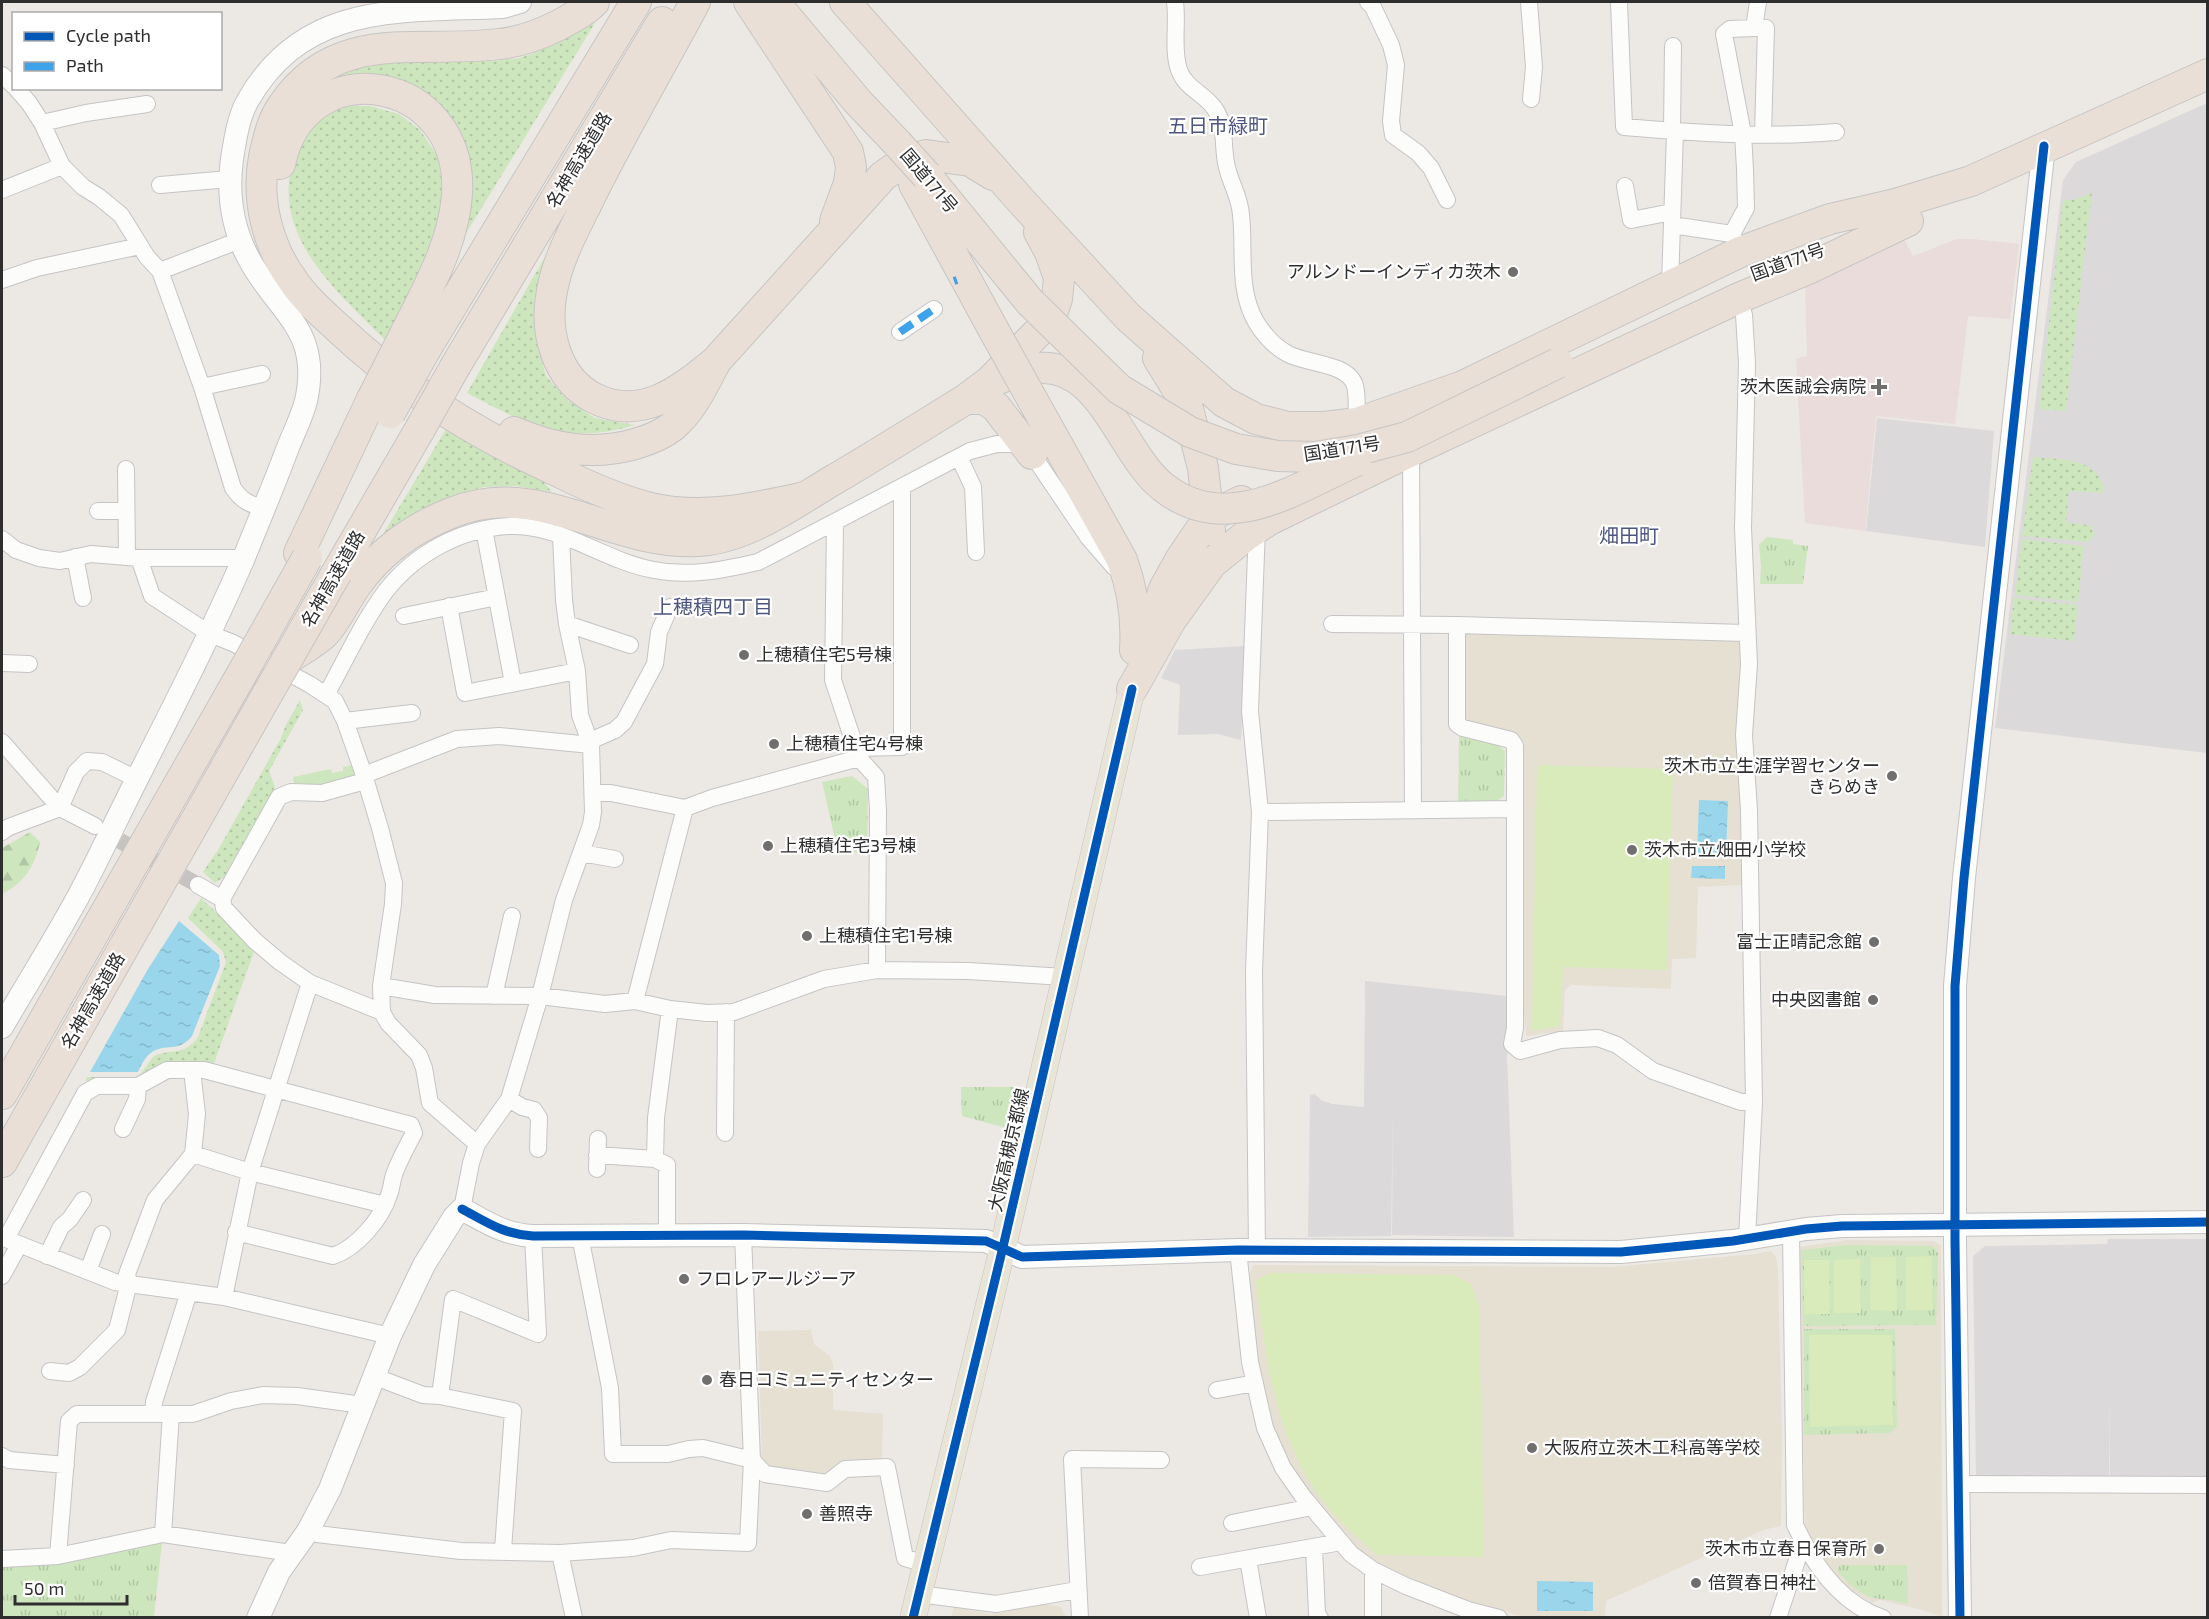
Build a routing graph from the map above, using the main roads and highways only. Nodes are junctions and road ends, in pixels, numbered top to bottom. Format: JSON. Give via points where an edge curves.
{"nodes":[{"id":1,"x":594,"y":2,"type":"edge"},
{"id":2,"x":636,"y":2,"type":"edge"},
{"id":3,"x":749,"y":2,"type":"edge"},
{"id":4,"x":774,"y":2,"type":"edge"},
{"id":5,"x":844,"y":2,"type":"edge"},
{"id":6,"x":683,"y":6,"type":"edge"},
{"id":7,"x":2208,"y":74,"type":"edge"},
{"id":8,"x":920,"y":180,"type":"junction"},
{"id":9,"x":1971,"y":181,"type":"junction"},
{"id":10,"x":1014,"y":193,"type":"junction"},
{"id":11,"x":1908,"y":220,"type":"junction"},
{"id":12,"x":830,"y":235,"type":"junction"},
{"id":13,"x":1128,"y":316,"type":"junction"},
{"id":14,"x":416,"y":340,"type":"junction"},
{"id":15,"x":716,"y":361,"type":"junction"},
{"id":16,"x":990,"y":381,"type":"junction"},
{"id":17,"x":1463,"y":386,"type":"junction"},
{"id":18,"x":966,"y":399,"type":"junction"},
{"id":19,"x":1409,"y":444,"type":"junction"},
{"id":20,"x":1032,"y":454,"type":"road end"},
{"id":21,"x":805,"y":497,"type":"junction"},
{"id":22,"x":1209,"y":517,"type":"junction"},
{"id":23,"x":1212,"y":563,"type":"junction"},
{"id":24,"x":347,"y":578,"type":"junction"},
{"id":25,"x":1132,"y":688,"type":"junction"},
{"id":26,"x":2,"y":1094,"type":"edge"},
{"id":27,"x":2,"y":1162,"type":"edge"},
{"id":28,"x":916,"y":1606,"type":"edge"}],
"edges":[{"from":1,"to":21,"type":"highway","via":[[569,20],[523,39],[473,46],[378,48],[330,63],[310,76],[281,106],[266,148],[262,198],[277,253],[291,279],[366,355],[441,409],[512,451],[617,498],[682,513],[715,514]]},
{"from":2,"to":14,"type":"highway","name":"名神高速道路"},
{"from":3,"to":12,"type":"highway","via":[[848,152],[849,183]]},
{"from":4,"to":8,"type":"highway","name":"国道171号","bridge":true},
{"from":5,"to":10,"type":"highway","name":"国道171号"},
{"from":6,"to":15,"type":"highway","via":[[559,264],[549,319],[561,366],[593,398],[612,405],[648,405],[667,397]]},
{"from":6,"to":24,"type":"highway","name":"名神高速道路","bridge":true,"via":[[456,365]]},
{"from":7,"to":9,"type":"highway","name":"国道171号"},
{"from":8,"to":19,"type":"highway","name":"国道171号","bridge":true,"via":[[1030,302],[1119,389],[1190,432],[1236,449],[1278,456],[1315,457]]},
{"from":8,"to":25,"type":"highway","bridge":true,"via":[[997,336],[1122,560],[1136,612]]},
{"from":9,"to":11,"type":"highway","name":"国道171号"},
{"from":9,"to":17,"type":"highway","name":"国道171号","via":[[1736,243],[1670,285]]},
{"from":10,"to":12,"type":"highway","via":[[970,161],[926,155],[903,162],[883,176]]},
{"from":10,"to":13,"type":"highway","name":"国道171号"},
{"from":10,"to":16,"type":"highway","via":[[1050,252],[1059,278],[1057,299],[1050,320]]},
{"from":11,"to":19,"type":"highway","via":[[1808,269]]},
{"from":11,"to":19,"type":"highway","name":"国道171号","bridge":true,"via":[[1747,276],[1558,363]]},
{"from":12,"to":15,"type":"highway"},
{"from":13,"to":17,"type":"highway","name":"国道171号","via":[[1224,402],[1256,419],[1288,427],[1357,423]]},
{"from":13,"to":22,"type":"highway","via":[[1187,405],[1203,468]]},
{"from":14,"to":15,"type":"highway","via":[[455,214],[456,180],[450,148],[442,129],[409,99],[388,91],[344,91],[323,100],[293,128],[278,174],[278,200],[292,248],[306,271],[348,319],[382,348],[472,411],[504,428],[548,445],[582,451],[630,446],[672,427],[687,411]]},
{"from":14,"to":26,"type":"highway","name":"名神高速道路","bridge":true,"via":[[242,672]]},
{"from":16,"to":18,"type":"highway"},
{"from":16,"to":19,"type":"highway","bridge":true,"via":[[1032,369],[1058,370],[1083,382],[1163,487],[1178,499],[1202,507],[1233,510],[1253,506]]},
{"from":17,"to":22,"type":"highway","via":[[1383,432]]},
{"from":18,"to":20,"type":"highway","via":[[984,399],[996,407]]},
{"from":18,"to":21,"type":"highway"},
{"from":19,"to":23,"type":"highway","via":[[1290,508]]},
{"from":21,"to":24,"type":"highway","via":[[748,529],[699,541],[642,536],[532,503],[505,501],[479,505],[427,524]]},
{"from":22,"to":23,"type":"highway"},
{"from":22,"to":25,"type":"highway","via":[[1164,589]]},
{"from":23,"to":25,"type":"highway"},
{"from":24,"to":27,"type":"highway","name":"名神高速道路","bridge":true,"via":[[288,659]]},
{"from":25,"to":28,"type":"main road","name":"大阪高槻京都線"}]}
